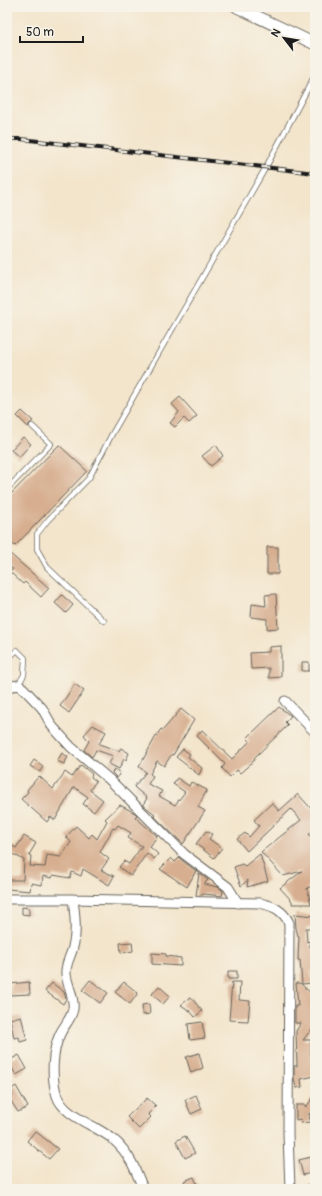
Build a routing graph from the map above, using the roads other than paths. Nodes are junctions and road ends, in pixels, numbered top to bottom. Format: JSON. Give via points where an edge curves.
{"nodes":[{"id":1,"x":237,"y":7,"type":"edge"},
{"id":2,"x":315,"y":44,"type":"edge"},
{"id":3,"x":315,"y":75,"type":"edge"},
{"id":4,"x":32,"y":426,"type":"dead end"},
{"id":5,"x":7,"y":489,"type":"edge"},
{"id":6,"x":104,"y":621,"type":"dead end"},
{"id":7,"x":7,"y":660,"type":"edge"},
{"id":8,"x":18,"y":685,"type":"junction"},
{"id":9,"x":7,"y":687,"type":"edge"},
{"id":10,"x":285,"y":701,"type":"dead end"},
{"id":11,"x":315,"y":732,"type":"edge"},
{"id":12,"x":7,"y":899,"type":"edge"},
{"id":13,"x":73,"y":899,"type":"junction"},
{"id":14,"x":238,"y":903,"type":"junction"},
{"id":15,"x":315,"y":1187,"type":"edge"},
{"id":16,"x":143,"y":1189,"type":"edge"},
{"id":17,"x":290,"y":1189,"type":"edge"},
{"id":18,"x":310,"y":1189,"type":"edge"}],
"edges":[{"from":1,"to":2,"type":"street"},
{"from":3,"to":6,"type":"lane","via":[[266,167],[89,478],[37,534],[37,549],[47,568]]},
{"from":4,"to":5,"type":"lane","via":[[51,444]]},
{"from":7,"to":8,"type":"lane","via":[[17,650],[25,658],[24,675]]},
{"from":8,"to":9,"type":"street"},
{"from":8,"to":14,"type":"street","via":[[42,708],[52,726],[71,747],[110,780],[184,854],[224,883]]},
{"from":10,"to":11,"type":"street"},
{"from":12,"to":13,"type":"street"},
{"from":13,"to":14,"type":"street"},
{"from":13,"to":16,"type":"street","via":[[76,917],[73,947],[66,974],[73,1007],[71,1016],[60,1033],[54,1059],[53,1084],[64,1109],[113,1138],[122,1148],[132,1161]]},
{"from":14,"to":17,"type":"street","via":[[269,906],[282,913],[289,923]]},
{"from":15,"to":18,"type":"street"}]}
